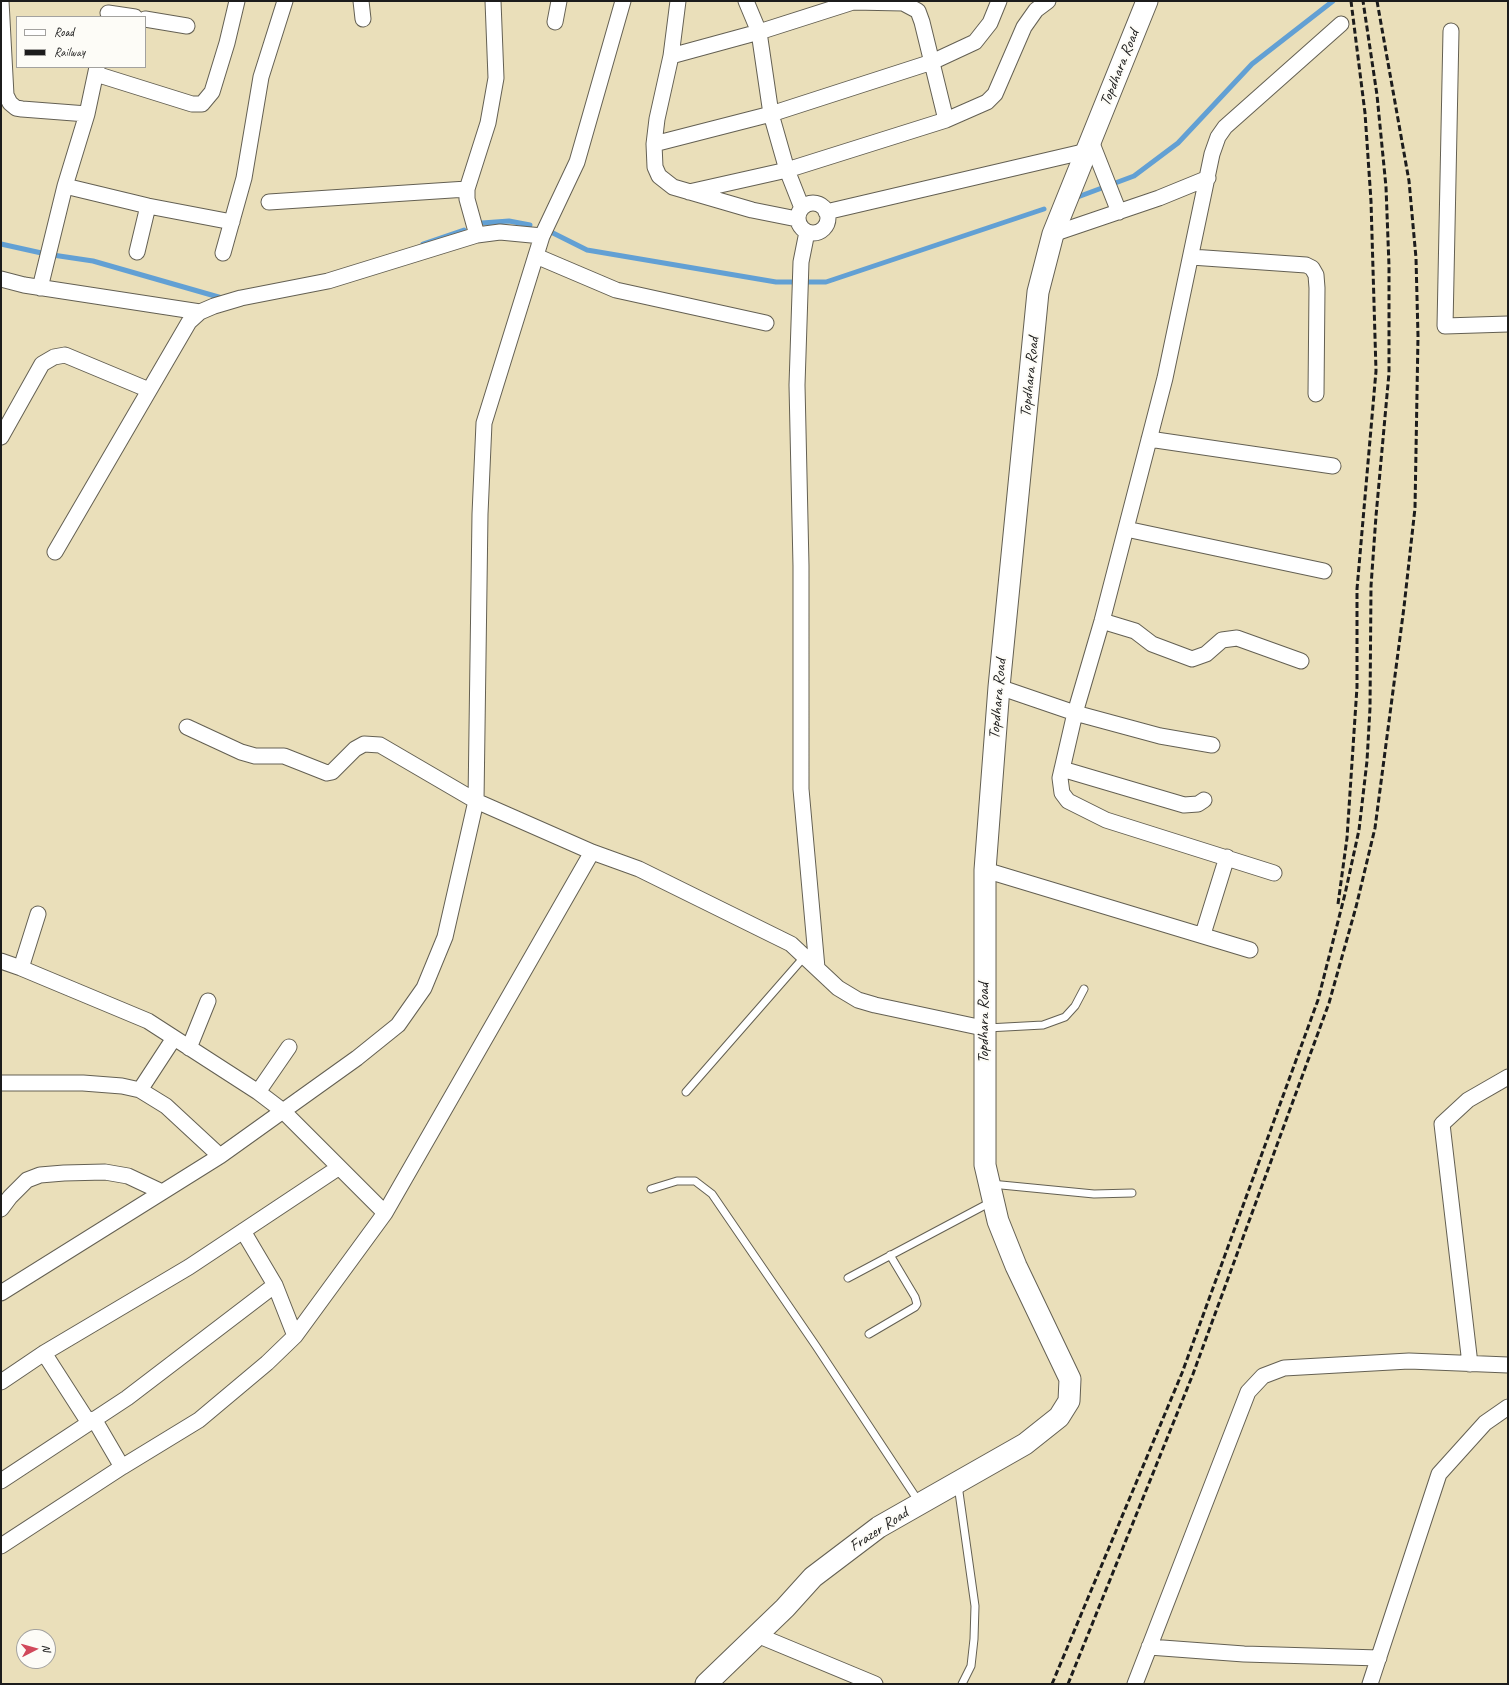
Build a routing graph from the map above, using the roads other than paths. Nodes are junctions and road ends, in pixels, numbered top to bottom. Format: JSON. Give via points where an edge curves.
{"nodes":[{"id":1,"x":2,"y":1,"type":"edge"},
{"id":2,"x":237,"y":1,"type":"edge"},
{"id":3,"x":285,"y":1,"type":"edge"},
{"id":4,"x":362,"y":1,"type":"edge"},
{"id":5,"x":493,"y":1,"type":"edge"},
{"id":6,"x":559,"y":1,"type":"edge"},
{"id":7,"x":623,"y":1,"type":"edge"},
{"id":8,"x":678,"y":1,"type":"edge"},
{"id":9,"x":746,"y":1,"type":"edge"},
{"id":10,"x":999,"y":1,"type":"edge"},
{"id":11,"x":1048,"y":1,"type":"edge"},
{"id":12,"x":1147,"y":1,"type":"edge"},
{"id":13,"x":853,"y":2,"type":"edge"},
{"id":14,"x":871,"y":2,"type":"edge"},
{"id":15,"x":108,"y":10,"type":"edge"},
{"id":16,"x":131,"y":16,"type":"edge"},
{"id":17,"x":146,"y":19,"type":"edge"},
{"id":18,"x":363,"y":19,"type":"dead end"},
{"id":19,"x":555,"y":22,"type":"dead end"},
{"id":20,"x":1340,"y":24,"type":"dead end"},
{"id":21,"x":187,"y":26,"type":"dead end"},
{"id":22,"x":1451,"y":30,"type":"dead end"},
{"id":23,"x":759,"y":32,"type":"junction"},
{"id":24,"x":671,"y":56,"type":"junction"},
{"id":25,"x":932,"y":62,"type":"junction"},
{"id":26,"x":97,"y":70,"type":"edge"},
{"id":27,"x":87,"y":114,"type":"junction"},
{"id":28,"x":771,"y":114,"type":"junction"},
{"id":29,"x":946,"y":120,"type":"junction"},
{"id":30,"x":654,"y":144,"type":"junction"},
{"id":31,"x":1089,"y":146,"type":"junction"},
{"id":32,"x":787,"y":170,"type":"junction"},
{"id":33,"x":1208,"y":178,"type":"junction"},
{"id":34,"x":65,"y":186,"type":"junction"},
{"id":35,"x":467,"y":189,"type":"junction"},
{"id":36,"x":689,"y":192,"type":"junction"},
{"id":37,"x":269,"y":202,"type":"dead end"},
{"id":38,"x":148,"y":206,"type":"junction"},
{"id":39,"x":826,"y":212,"type":"junction"},
{"id":40,"x":1119,"y":212,"type":"junction"},
{"id":41,"x":800,"y":213,"type":"junction"},
{"id":42,"x":232,"y":222,"type":"junction"},
{"id":43,"x":807,"y":232,"type":"junction"},
{"id":44,"x":1053,"y":234,"type":"junction"},
{"id":45,"x":477,"y":235,"type":"junction"},
{"id":46,"x":542,"y":236,"type":"junction"},
{"id":47,"x":137,"y":252,"type":"dead end"},
{"id":48,"x":224,"y":253,"type":"dead end"},
{"id":49,"x":536,"y":256,"type":"junction"},
{"id":50,"x":1191,"y":257,"type":"junction"},
{"id":51,"x":1,"y":279,"type":"edge"},
{"id":52,"x":40,"y":288,"type":"junction"},
{"id":53,"x":200,"y":312,"type":"junction"},
{"id":54,"x":766,"y":323,"type":"dead end"},
{"id":55,"x":1508,"y":324,"type":"edge"},
{"id":56,"x":149,"y":390,"type":"junction"},
{"id":57,"x":1316,"y":394,"type":"dead end"},
{"id":58,"x":1,"y":437,"type":"edge"},
{"id":59,"x":1150,"y":438,"type":"junction"},
{"id":60,"x":1333,"y":466,"type":"dead end"},
{"id":61,"x":1126,"y":529,"type":"junction"},
{"id":62,"x":55,"y":552,"type":"dead end"},
{"id":63,"x":1324,"y":571,"type":"dead end"},
{"id":64,"x":1102,"y":622,"type":"junction"},
{"id":65,"x":1301,"y":662,"type":"dead end"},
{"id":66,"x":999,"y":687,"type":"junction"},
{"id":67,"x":1075,"y":713,"type":"junction"},
{"id":68,"x":187,"y":727,"type":"dead end"},
{"id":69,"x":1212,"y":745,"type":"dead end"},
{"id":70,"x":1062,"y":769,"type":"junction"},
{"id":71,"x":1204,"y":800,"type":"dead end"},
{"id":72,"x":476,"y":801,"type":"junction"},
{"id":73,"x":592,"y":852,"type":"junction"},
{"id":74,"x":1227,"y":857,"type":"junction"},
{"id":75,"x":984,"y":870,"type":"junction"},
{"id":76,"x":1274,"y":873,"type":"dead end"},
{"id":77,"x":38,"y":914,"type":"dead end"},
{"id":78,"x":1203,"y":934,"type":"junction"},
{"id":79,"x":1250,"y":950,"type":"dead end"},
{"id":80,"x":805,"y":955,"type":"junction"},
{"id":81,"x":1,"y":961,"type":"edge"},
{"id":82,"x":21,"y":968,"type":"junction"},
{"id":83,"x":817,"y":968,"type":"junction"},
{"id":84,"x":1084,"y":989,"type":"dead end"},
{"id":85,"x":208,"y":1001,"type":"dead end"},
{"id":86,"x":983,"y":1028,"type":"junction"},
{"id":87,"x":174,"y":1038,"type":"junction"},
{"id":88,"x":289,"y":1047,"type":"dead end"},
{"id":89,"x":189,"y":1048,"type":"junction"},
{"id":90,"x":1508,"y":1077,"type":"edge"},
{"id":91,"x":1,"y":1083,"type":"edge"},
{"id":92,"x":140,"y":1090,"type":"junction"},
{"id":93,"x":258,"y":1092,"type":"junction"},
{"id":94,"x":686,"y":1092,"type":"dead end"},
{"id":95,"x":282,"y":1111,"type":"junction"},
{"id":96,"x":220,"y":1156,"type":"junction"},
{"id":97,"x":338,"y":1168,"type":"junction"},
{"id":98,"x":651,"y":1190,"type":"dead end"},
{"id":99,"x":162,"y":1192,"type":"junction"},
{"id":100,"x":991,"y":1192,"type":"junction"},
{"id":101,"x":1132,"y":1193,"type":"dead end"},
{"id":102,"x":1,"y":1209,"type":"edge"},
{"id":103,"x":385,"y":1213,"type":"junction"},
{"id":104,"x":243,"y":1231,"type":"junction"},
{"id":105,"x":890,"y":1255,"type":"junction"},
{"id":106,"x":848,"y":1278,"type":"dead end"},
{"id":107,"x":275,"y":1285,"type":"junction"},
{"id":108,"x":1,"y":1293,"type":"edge"},
{"id":109,"x":869,"y":1334,"type":"dead end"},
{"id":110,"x":295,"y":1336,"type":"junction"},
{"id":111,"x":44,"y":1353,"type":"junction"},
{"id":112,"x":1470,"y":1364,"type":"junction"},
{"id":113,"x":1508,"y":1364,"type":"edge"},
{"id":114,"x":1,"y":1382,"type":"edge"},
{"id":115,"x":1069,"y":1401,"type":"joint"},
{"id":116,"x":1508,"y":1407,"type":"edge"},
{"id":117,"x":92,"y":1421,"type":"junction"},
{"id":118,"x":122,"y":1467,"type":"junction"},
{"id":119,"x":1,"y":1481,"type":"edge"},
{"id":120,"x":958,"y":1482,"type":"junction"},
{"id":121,"x":920,"y":1504,"type":"junction"},
{"id":122,"x":1,"y":1546,"type":"edge"},
{"id":123,"x":757,"y":1635,"type":"junction"},
{"id":124,"x":1149,"y":1647,"type":"junction"},
{"id":125,"x":1379,"y":1658,"type":"junction"},
{"id":126,"x":706,"y":1684,"type":"edge"},
{"id":127,"x":875,"y":1684,"type":"edge"},
{"id":128,"x":962,"y":1684,"type":"edge"},
{"id":129,"x":1135,"y":1684,"type":"edge"},
{"id":130,"x":1370,"y":1684,"type":"edge"}],
"edges":[{"from":1,"to":27,"type":"street","via":[[6,95],[10,103],[22,109]]},
{"from":2,"to":26,"type":"street","via":[[212,92],[202,104],[192,104]]},
{"from":3,"to":42,"type":"street","via":[[261,77],[244,178]]},
{"from":4,"to":18,"type":"street"},
{"from":5,"to":35,"type":"street","via":[[496,78],[488,123]]},
{"from":6,"to":19,"type":"street"},
{"from":7,"to":46,"type":"street","via":[[577,162]]},
{"from":8,"to":24,"type":"street"},
{"from":9,"to":23,"type":"street"},
{"from":10,"to":25,"type":"street","via":[[990,23],[975,42]]},
{"from":11,"to":29,"type":"street","via":[[1036,10],[1024,27],[995,94],[987,102]]},
{"from":12,"to":31,"type":"street","name":"Topdhara Road"},
{"from":13,"to":14,"type":"street"},
{"from":13,"to":23,"type":"street"},
{"from":14,"to":25,"type":"street","via":[[903,4],[918,11]]},
{"from":15,"to":16,"type":"street"},
{"from":17,"to":21,"type":"street"},
{"from":20,"to":33,"type":"street","via":[[1225,127],[1212,154]]},
{"from":22,"to":55,"type":"street","via":[[1445,326]]},
{"from":23,"to":24,"type":"street"},
{"from":23,"to":28,"type":"street"},
{"from":24,"to":30,"type":"street"},
{"from":25,"to":28,"type":"street"},
{"from":25,"to":29,"type":"street"},
{"from":26,"to":27,"type":"street"},
{"from":27,"to":34,"type":"street"},
{"from":28,"to":30,"type":"street"},
{"from":28,"to":32,"type":"street"},
{"from":29,"to":32,"type":"street"},
{"from":30,"to":36,"type":"street","via":[[655,167],[659,176],[673,187]]},
{"from":31,"to":39,"type":"street"},
{"from":31,"to":40,"type":"street"},
{"from":31,"to":44,"type":"street","name":"Topdhara Road"},
{"from":32,"to":36,"type":"street"},
{"from":32,"to":41,"type":"street"},
{"from":33,"to":40,"type":"street"},
{"from":33,"to":50,"type":"street"},
{"from":34,"to":38,"type":"street"},
{"from":34,"to":52,"type":"street"},
{"from":35,"to":37,"type":"street"},
{"from":35,"to":45,"type":"street","via":[[467,199]]},
{"from":36,"to":41,"type":"street","via":[[752,210]]},
{"from":38,"to":42,"type":"street"},
{"from":38,"to":47,"type":"street"},
{"from":39,"to":41,"type":"street","via":[[823,207],[812,203]]},
{"from":39,"to":43,"type":"street","via":[[828,218],[823,229],[818,232]]},
{"from":40,"to":44,"type":"street"},
{"from":41,"to":43,"type":"street","via":[[802,229]]},
{"from":42,"to":48,"type":"street"},
{"from":43,"to":83,"type":"street","via":[[800,262],[796,385],[801,566],[801,789]]},
{"from":44,"to":66,"type":"street","name":"Topdhara Road","via":[[1038,292]]},
{"from":45,"to":46,"type":"street","via":[[500,232]]},
{"from":45,"to":53,"type":"street","via":[[328,281],[241,298]]},
{"from":46,"to":49,"type":"street"},
{"from":49,"to":54,"type":"street","via":[[616,290]]},
{"from":49,"to":72,"type":"street","via":[[484,423],[480,514]]},
{"from":50,"to":57,"type":"street","via":[[1306,265],[1312,268],[1316,275],[1317,288]]},
{"from":50,"to":59,"type":"street"},
{"from":51,"to":52,"type":"street"},
{"from":52,"to":53,"type":"street"},
{"from":53,"to":56,"type":"street","via":[[189,322]]},
{"from":56,"to":58,"type":"street","via":[[69,356],[54,357],[42,364]]},
{"from":56,"to":62,"type":"street"},
{"from":59,"to":60,"type":"street"},
{"from":59,"to":61,"type":"street"},
{"from":61,"to":63,"type":"street"},
{"from":61,"to":64,"type":"street"},
{"from":64,"to":65,"type":"street","via":[[1135,631],[1152,644],[1192,659],[1206,654],[1222,640],[1237,638]]},
{"from":64,"to":67,"type":"street"},
{"from":66,"to":67,"type":"street"},
{"from":66,"to":75,"type":"street","name":"Topdhara Road"},
{"from":67,"to":69,"type":"street","via":[[1160,736]]},
{"from":67,"to":70,"type":"street"},
{"from":68,"to":72,"type":"street","via":[[242,752],[255,756],[284,756],[327,773],[332,772],[355,749],[364,744],[374,743]]},
{"from":70,"to":71,"type":"street","via":[[1184,805],[1198,804]]},
{"from":70,"to":74,"type":"street","via":[[1062,793],[1068,801],[1106,820]]},
{"from":72,"to":73,"type":"street"},
{"from":72,"to":95,"type":"street","via":[[445,937],[424,988],[398,1025],[357,1058]]},
{"from":73,"to":80,"type":"street","via":[[639,869],[712,904],[791,944]]},
{"from":73,"to":103,"type":"street"},
{"from":74,"to":76,"type":"street"},
{"from":74,"to":78,"type":"street"},
{"from":75,"to":78,"type":"street"},
{"from":75,"to":86,"type":"street","name":"Topdhara Road"},
{"from":77,"to":82,"type":"street"},
{"from":78,"to":79,"type":"street"},
{"from":80,"to":83,"type":"street"},
{"from":80,"to":94,"type":"lane"},
{"from":81,"to":82,"type":"street"},
{"from":82,"to":87,"type":"street","via":[[148,1021]]},
{"from":83,"to":86,"type":"street","via":[[838,988],[858,1000]]},
{"from":84,"to":86,"type":"lane","via":[[1075,1006],[1065,1017],[1043,1025]]},
{"from":85,"to":89,"type":"street"},
{"from":86,"to":100,"type":"street","name":"Topdhara Road","via":[[985,1165]]},
{"from":87,"to":89,"type":"street"},
{"from":87,"to":92,"type":"street"},
{"from":88,"to":93,"type":"street"},
{"from":89,"to":93,"type":"street"},
{"from":90,"to":112,"type":"street","via":[[1468,1100],[1442,1124]]},
{"from":91,"to":92,"type":"street","via":[[83,1083]]},
{"from":92,"to":96,"type":"street","via":[[166,1106]]},
{"from":93,"to":95,"type":"street"},
{"from":95,"to":96,"type":"street"},
{"from":95,"to":97,"type":"street"},
{"from":96,"to":99,"type":"street"},
{"from":97,"to":103,"type":"street"},
{"from":97,"to":104,"type":"street"},
{"from":98,"to":121,"type":"lane","via":[[677,1181],[695,1181],[712,1194]]},
{"from":99,"to":102,"type":"street","via":[[128,1176],[105,1172],[58,1173],[40,1175],[27,1180]]},
{"from":99,"to":108,"type":"street"},
{"from":100,"to":101,"type":"lane"},
{"from":100,"to":105,"type":"lane"},
{"from":100,"to":115,"type":"street","name":"Topdhara Road","via":[[998,1221],[1016,1266],[1070,1379]]},
{"from":103,"to":110,"type":"street"},
{"from":104,"to":107,"type":"street"},
{"from":104,"to":111,"type":"street","via":[[190,1268]]},
{"from":105,"to":106,"type":"lane"},
{"from":105,"to":109,"type":"lane","via":[[915,1296],[917,1304]]},
{"from":107,"to":110,"type":"street"},
{"from":107,"to":117,"type":"street","via":[[127,1398]]},
{"from":110,"to":118,"type":"street","via":[[267,1363],[198,1420]]},
{"from":111,"to":114,"type":"street"},
{"from":111,"to":117,"type":"street"},
{"from":112,"to":113,"type":"street"},
{"from":112,"to":124,"type":"street","via":[[1409,1361],[1284,1368],[1264,1376],[1248,1392]]},
{"from":115,"to":120,"type":"street","name":"Frazer Road","via":[[1059,1417],[1025,1444]]},
{"from":116,"to":125,"type":"street","via":[[1485,1423],[1439,1474]]},
{"from":117,"to":118,"type":"street"},
{"from":117,"to":119,"type":"street"},
{"from":118,"to":122,"type":"street"},
{"from":120,"to":121,"type":"street","name":"Frazer Road"},
{"from":120,"to":128,"type":"lane","via":[[975,1606],[971,1666]]},
{"from":121,"to":123,"type":"street","name":"Frazer Road","via":[[879,1527],[812,1577]]},
{"from":123,"to":126,"type":"street","name":"Frazer Road"},
{"from":123,"to":127,"type":"street"},
{"from":124,"to":125,"type":"street","via":[[1244,1654]]},
{"from":124,"to":129,"type":"street"},
{"from":125,"to":130,"type":"street"}]}
